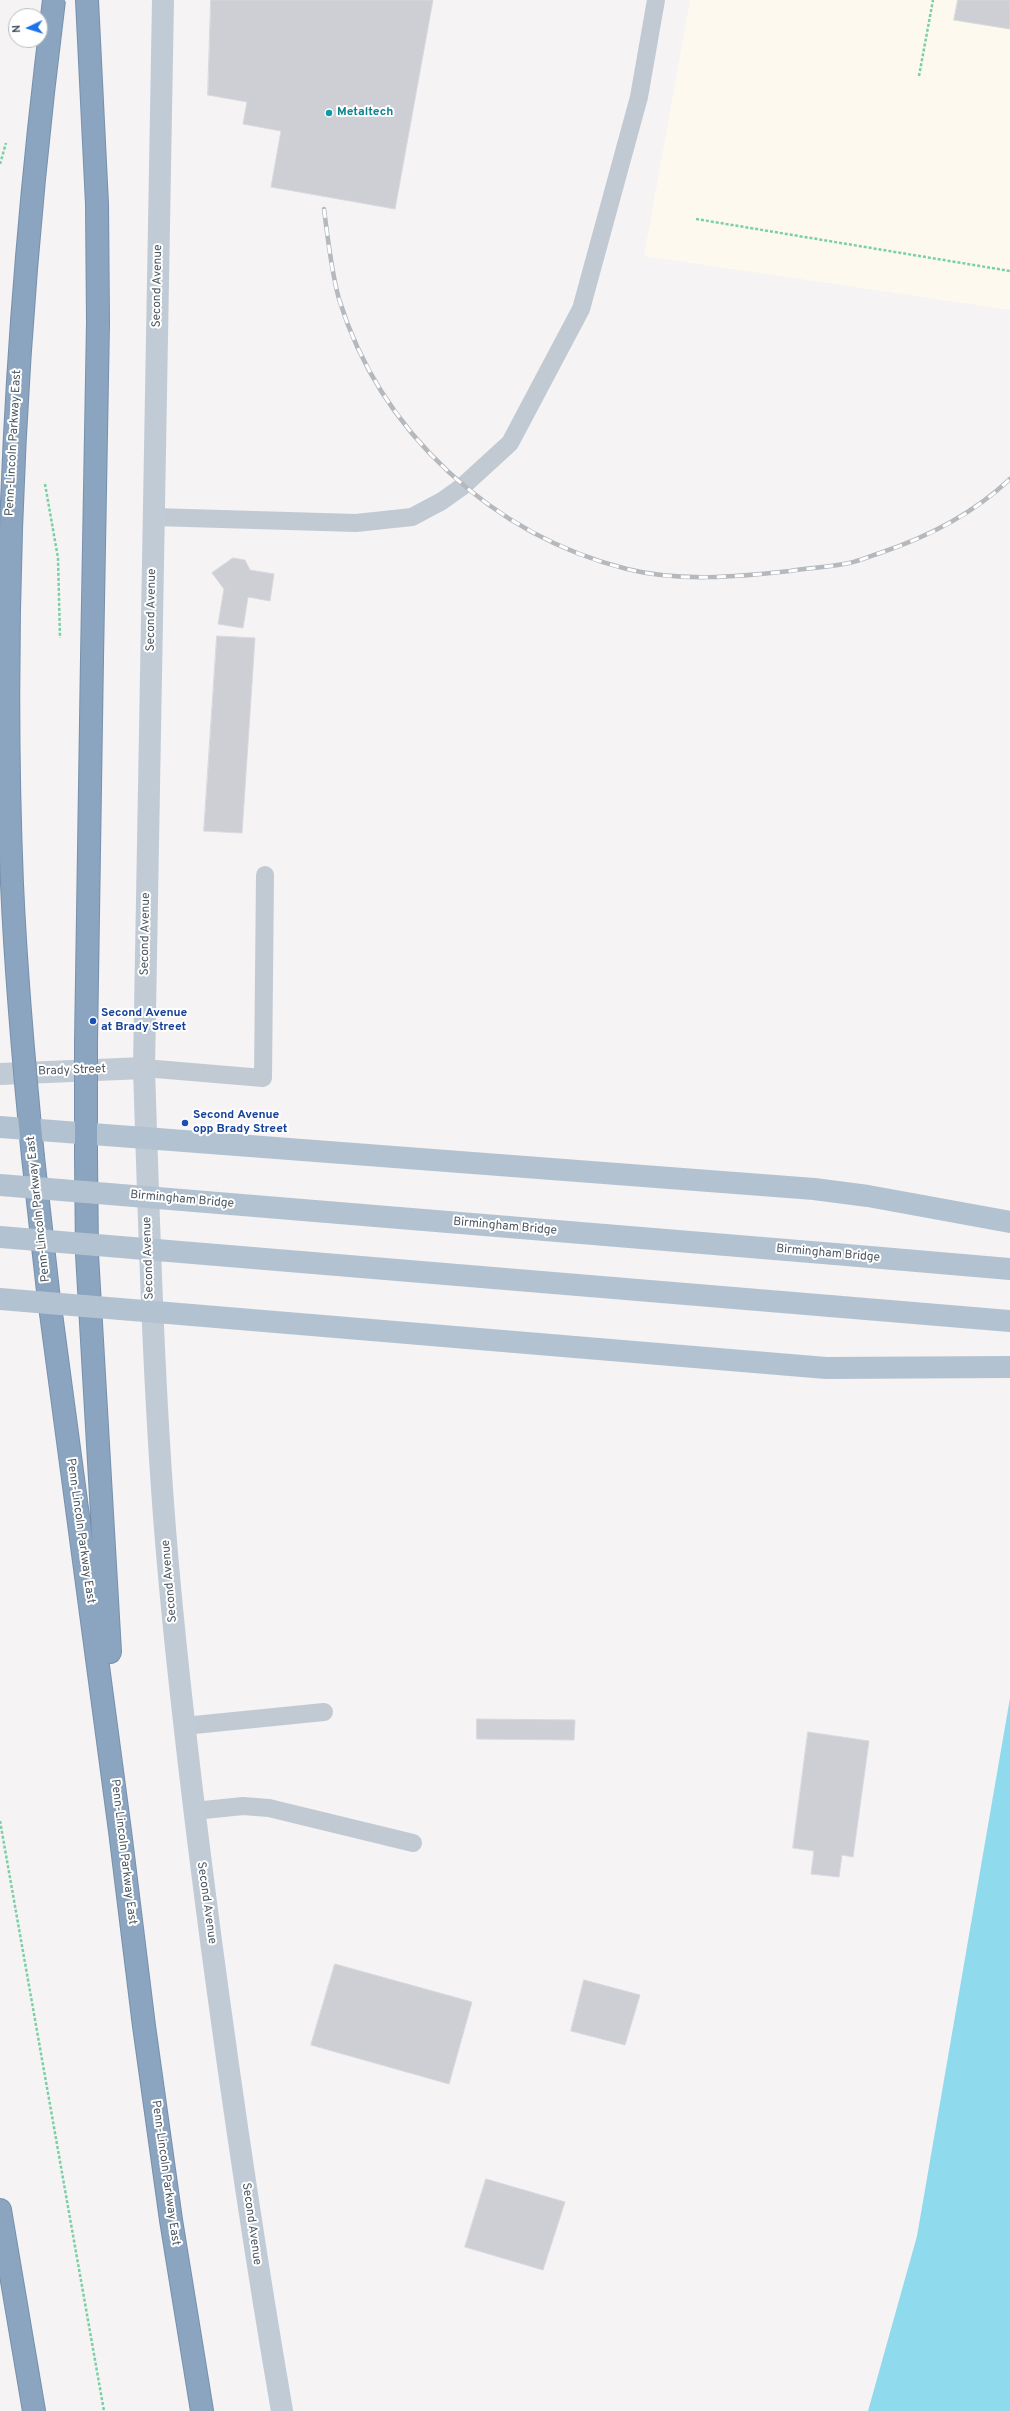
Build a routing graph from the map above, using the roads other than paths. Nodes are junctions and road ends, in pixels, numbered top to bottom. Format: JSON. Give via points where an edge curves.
{"nodes":[{"id":1,"x":54,"y":0,"type":"edge"},
{"id":2,"x":88,"y":0,"type":"edge"},
{"id":3,"x":163,"y":0,"type":"edge"},
{"id":4,"x":656,"y":0,"type":"edge"},
{"id":5,"x":154,"y":517,"type":"junction"},
{"id":6,"x":265,"y":875,"type":"dead end"},
{"id":7,"x":144,"y":1068,"type":"junction"},
{"id":8,"x":0,"y":1074,"type":"edge"},
{"id":9,"x":0,"y":1128,"type":"edge"},
{"id":10,"x":0,"y":1185,"type":"edge"},
{"id":11,"x":1010,"y":1222,"type":"edge"},
{"id":12,"x":0,"y":1237,"type":"edge"},
{"id":13,"x":1010,"y":1269,"type":"edge"},
{"id":14,"x":0,"y":1299,"type":"edge"},
{"id":15,"x":1010,"y":1321,"type":"edge"},
{"id":16,"x":1010,"y":1367,"type":"edge"},
{"id":17,"x":324,"y":1712,"type":"dead end"},
{"id":18,"x":184,"y":1726,"type":"junction"},
{"id":19,"x":194,"y":1811,"type":"junction"},
{"id":20,"x":120,"y":1831,"type":"junction"},
{"id":21,"x":413,"y":1843,"type":"dead end"},
{"id":22,"x":0,"y":2210,"type":"edge"},
{"id":23,"x":0,"y":2290,"type":"edge"},
{"id":24,"x":23,"y":2354,"type":"junction"},
{"id":25,"x":34,"y":2411,"type":"edge"},
{"id":26,"x":202,"y":2411,"type":"edge"},
{"id":27,"x":282,"y":2411,"type":"edge"}],
"edges":[{"from":1,"to":20,"type":"highway","name":"Penn-Lincoln Parkway East","bridge":true,"via":[[38,132],[17,371],[8,625],[12,884],[20,1022],[50,1307]]},
{"from":2,"to":20,"type":"highway","bridge":true,"via":[[97,204],[98,322],[86,1043],[87,1254]]},
{"from":3,"to":5,"type":"main road","name":"Second Avenue"},
{"from":4,"to":5,"type":"lane","via":[[639,97],[580,309],[510,444],[452,494],[412,517],[356,523]]},
{"from":5,"to":7,"type":"main road","name":"Second Avenue"},
{"from":6,"to":7,"type":"lane","via":[[263,1078]]},
{"from":7,"to":8,"type":"main road","name":"Brady Street"},
{"from":7,"to":18,"type":"main road","name":"Second Avenue","via":[[147,1223],[155,1378]]},
{"from":9,"to":11,"type":"main road","bridge":true,"via":[[814,1189]]},
{"from":10,"to":13,"type":"main road","name":"Birmingham Bridge","bridge":true},
{"from":12,"to":15,"type":"main road","bridge":true},
{"from":14,"to":16,"type":"main road","bridge":true,"via":[[826,1368]]},
{"from":17,"to":18,"type":"lane"},
{"from":18,"to":19,"type":"main road","name":"Second Avenue"},
{"from":19,"to":21,"type":"lane","via":[[243,1806],[269,1808]]},
{"from":19,"to":27,"type":"main road","name":"Second Avenue","via":[[233,2102]]},
{"from":20,"to":26,"type":"highway","name":"Penn-Lincoln Parkway East","via":[[165,2173]]},
{"from":22,"to":24,"type":"highway"},
{"from":23,"to":24,"type":"highway"},
{"from":24,"to":25,"type":"highway"}]}
